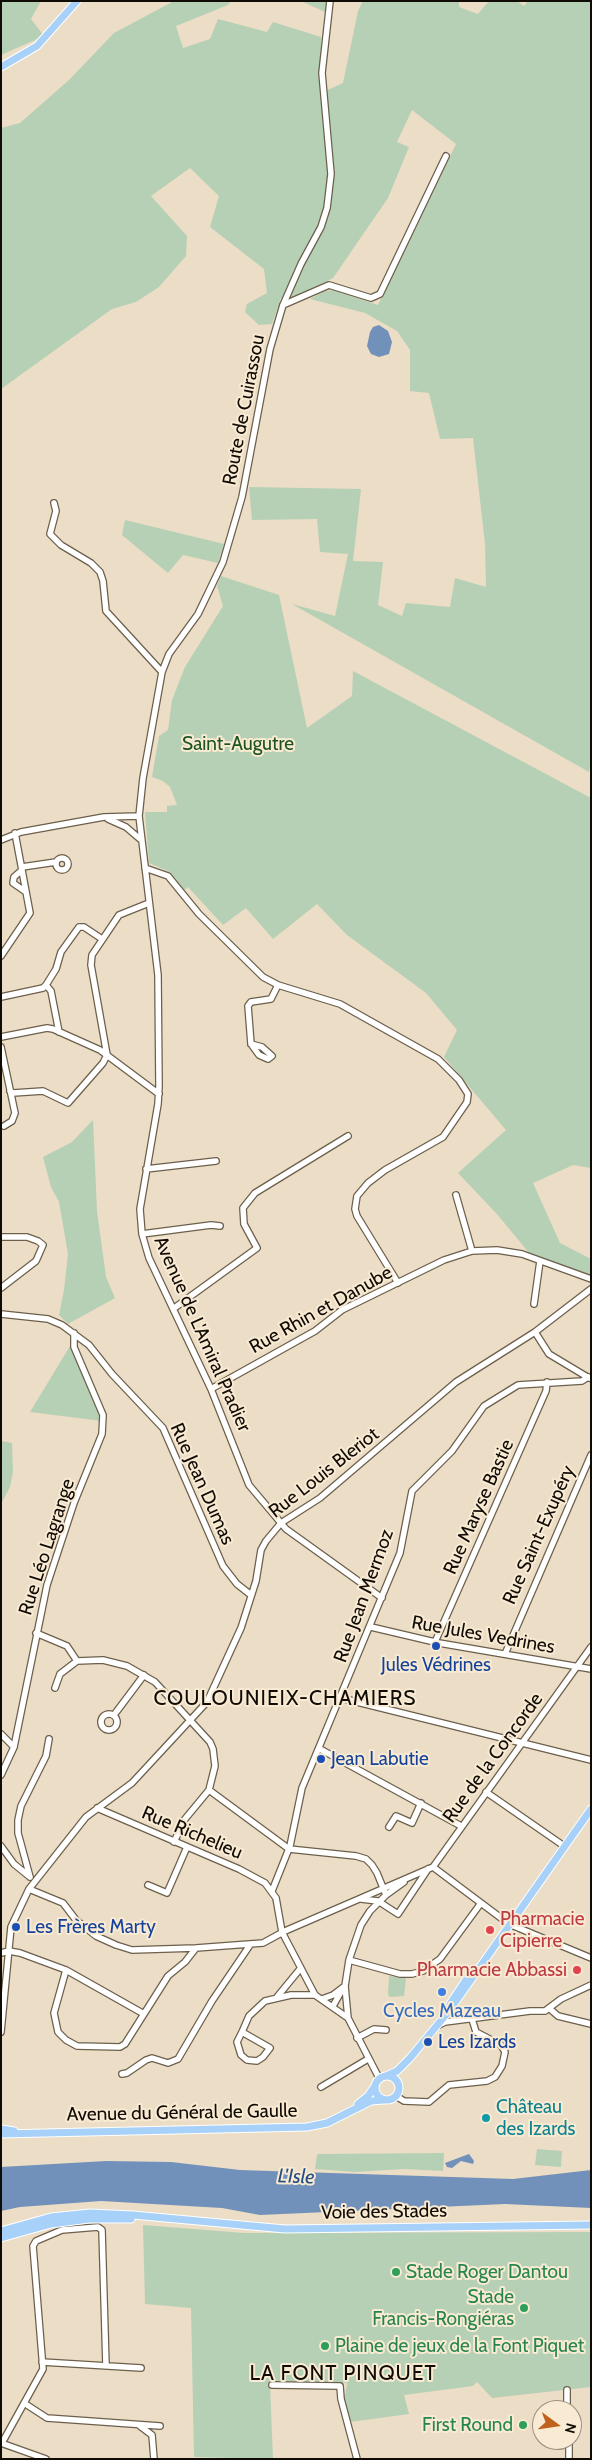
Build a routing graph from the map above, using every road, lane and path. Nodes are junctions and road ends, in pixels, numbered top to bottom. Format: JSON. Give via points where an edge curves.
{"nodes":[{"id":1,"x":77,"y":1,"type":"edge"},
{"id":2,"x":330,"y":1,"type":"edge"},
{"id":3,"x":1,"y":67,"type":"edge"},
{"id":4,"x":446,"y":156,"type":"dead end"},
{"id":5,"x":283,"y":305,"type":"junction"},
{"id":6,"x":54,"y":503,"type":"dead end"},
{"id":7,"x":162,"y":672,"type":"junction"},
{"id":8,"x":139,"y":816,"type":"junction"},
{"id":9,"x":104,"y":817,"type":"junction"},
{"id":10,"x":15,"y":833,"type":"junction"},
{"id":11,"x":140,"y":839,"type":"junction"},
{"id":12,"x":1,"y":840,"type":"edge"},
{"id":13,"x":56,"y":862,"type":"dead end"},
{"id":14,"x":145,"y":868,"type":"junction"},
{"id":15,"x":22,"y":869,"type":"junction"},
{"id":16,"x":26,"y":892,"type":"junction"},
{"id":17,"x":149,"y":903,"type":"junction"},
{"id":18,"x":102,"y":939,"type":"junction"},
{"id":19,"x":1,"y":956,"type":"edge"},
{"id":20,"x":46,"y":984,"type":"junction"},
{"id":21,"x":278,"y":985,"type":"junction"},
{"id":22,"x":1,"y":996,"type":"edge"},
{"id":23,"x":59,"y":1032,"type":"junction"},
{"id":24,"x":1,"y":1037,"type":"edge"},
{"id":25,"x":251,"y":1044,"type":"dead end"},
{"id":26,"x":1,"y":1047,"type":"edge"},
{"id":27,"x":107,"y":1055,"type":"junction"},
{"id":28,"x":10,"y":1091,"type":"junction"},
{"id":29,"x":159,"y":1094,"type":"junction"},
{"id":30,"x":4,"y":1126,"type":"dead end"},
{"id":31,"x":348,"y":1136,"type":"dead end"},
{"id":32,"x":216,"y":1161,"type":"dead end"},
{"id":33,"x":146,"y":1169,"type":"junction"},
{"id":34,"x":456,"y":1195,"type":"dead end"},
{"id":35,"x":220,"y":1226,"type":"dead end"},
{"id":36,"x":142,"y":1234,"type":"junction"},
{"id":37,"x":1,"y":1237,"type":"edge"},
{"id":38,"x":472,"y":1251,"type":"junction"},
{"id":39,"x":540,"y":1261,"type":"junction"},
{"id":40,"x":591,"y":1279,"type":"edge"},
{"id":41,"x":398,"y":1283,"type":"junction"},
{"id":42,"x":1,"y":1288,"type":"edge"},
{"id":43,"x":591,"y":1289,"type":"edge"},
{"id":44,"x":534,"y":1304,"type":"dead end"},
{"id":45,"x":173,"y":1309,"type":"junction"},
{"id":46,"x":1,"y":1314,"type":"edge"},
{"id":47,"x":535,"y":1332,"type":"junction"},
{"id":48,"x":74,"y":1333,"type":"junction"},
{"id":49,"x":589,"y":1378,"type":"edge"},
{"id":50,"x":547,"y":1382,"type":"junction"},
{"id":51,"x":211,"y":1388,"type":"junction"},
{"id":52,"x":591,"y":1455,"type":"edge"},
{"id":53,"x":282,"y":1523,"type":"junction"},
{"id":54,"x":252,"y":1595,"type":"junction"},
{"id":55,"x":382,"y":1598,"type":"junction"},
{"id":56,"x":370,"y":1628,"type":"junction"},
{"id":57,"x":36,"y":1633,"type":"junction"},
{"id":58,"x":435,"y":1642,"type":"junction"},
{"id":59,"x":591,"y":1647,"type":"edge"},
{"id":60,"x":504,"y":1654,"type":"junction"},
{"id":61,"x":78,"y":1661,"type":"junction"},
{"id":62,"x":577,"y":1667,"type":"junction"},
{"id":63,"x":591,"y":1670,"type":"edge"},
{"id":64,"x":144,"y":1675,"type":"junction"},
{"id":65,"x":56,"y":1688,"type":"dead end"},
{"id":66,"x":342,"y":1698,"type":"junction"},
{"id":67,"x":114,"y":1715,"type":"dead end"},
{"id":68,"x":191,"y":1720,"type":"junction"},
{"id":69,"x":1,"y":1734,"type":"edge"},
{"id":70,"x":49,"y":1740,"type":"dead end"},
{"id":71,"x":522,"y":1744,"type":"junction"},
{"id":72,"x":14,"y":1747,"type":"junction"},
{"id":73,"x":320,"y":1749,"type":"junction"},
{"id":74,"x":591,"y":1760,"type":"edge"},
{"id":75,"x":1,"y":1775,"type":"edge"},
{"id":76,"x":209,"y":1790,"type":"junction"},
{"id":77,"x":486,"y":1792,"type":"junction"},
{"id":78,"x":421,"y":1804,"type":"junction"},
{"id":79,"x":97,"y":1808,"type":"junction"},
{"id":80,"x":591,"y":1809,"type":"edge"},
{"id":81,"x":461,"y":1826,"type":"junction"},
{"id":82,"x":390,"y":1827,"type":"dead end"},
{"id":83,"x":174,"y":1842,"type":"junction"},
{"id":84,"x":1,"y":1846,"type":"edge"},
{"id":85,"x":564,"y":1846,"type":"junction"},
{"id":86,"x":187,"y":1847,"type":"junction"},
{"id":87,"x":289,"y":1849,"type":"junction"},
{"id":88,"x":430,"y":1868,"type":"junction"},
{"id":89,"x":412,"y":1877,"type":"junction"},
{"id":90,"x":32,"y":1879,"type":"junction"},
{"id":91,"x":148,"y":1885,"type":"dead end"},
{"id":92,"x":384,"y":1887,"type":"junction"},
{"id":93,"x":29,"y":1889,"type":"junction"},
{"id":94,"x":272,"y":1891,"type":"junction"},
{"id":95,"x":386,"y":1895,"type":"junction"},
{"id":96,"x":359,"y":1899,"type":"junction"},
{"id":97,"x":378,"y":1901,"type":"junction"},
{"id":98,"x":481,"y":1903,"type":"junction"},
{"id":99,"x":508,"y":1924,"type":"junction"},
{"id":100,"x":282,"y":1932,"type":"junction"},
{"id":101,"x":250,"y":1945,"type":"junction"},
{"id":102,"x":196,"y":1948,"type":"junction"},
{"id":103,"x":9,"y":1951,"type":"junction"},
{"id":104,"x":1,"y":1953,"type":"edge"},
{"id":105,"x":591,"y":1958,"type":"edge"},
{"id":106,"x":349,"y":1960,"type":"junction"},
{"id":107,"x":1,"y":1961,"type":"edge"},
{"id":108,"x":8,"y":1964,"type":"junction"},
{"id":109,"x":300,"y":1969,"type":"junction"},
{"id":110,"x":66,"y":1970,"type":"junction"},
{"id":111,"x":591,"y":1985,"type":"edge"},
{"id":112,"x":345,"y":1986,"type":"junction"},
{"id":113,"x":315,"y":1995,"type":"junction"},
{"id":114,"x":277,"y":1997,"type":"junction"},
{"id":115,"x":322,"y":1999,"type":"junction"},
{"id":116,"x":333,"y":2006,"type":"junction"},
{"id":117,"x":550,"y":2009,"type":"junction"},
{"id":118,"x":144,"y":2014,"type":"junction"},
{"id":119,"x":348,"y":2018,"type":"junction"},
{"id":120,"x":472,"y":2019,"type":"junction"},
{"id":121,"x":591,"y":2024,"type":"edge"},
{"id":122,"x":433,"y":2029,"type":"junction"},
{"id":123,"x":386,"y":2030,"type":"dead end"},
{"id":124,"x":1,"y":2032,"type":"edge"},
{"id":125,"x":242,"y":2032,"type":"junction"},
{"id":126,"x":357,"y":2038,"type":"junction"},
{"id":127,"x":410,"y":2058,"type":"junction"},
{"id":128,"x":368,"y":2059,"type":"junction"},
{"id":129,"x":122,"y":2074,"type":"dead end"},
{"id":130,"x":382,"y":2077,"type":"junction"},
{"id":131,"x":398,"y":2084,"type":"junction"},
{"id":132,"x":375,"y":2086,"type":"junction"},
{"id":133,"x":321,"y":2087,"type":"dead end"},
{"id":134,"x":396,"y":2096,"type":"junction"},
{"id":135,"x":384,"y":2100,"type":"junction"},
{"id":136,"x":342,"y":2116,"type":"junction"},
{"id":137,"x":1,"y":2129,"type":"edge"},
{"id":138,"x":21,"y":2133,"type":"junction"},
{"id":139,"x":1,"y":2134,"type":"edge"},
{"id":140,"x":179,"y":2220,"type":"junction"},
{"id":141,"x":591,"y":2225,"type":"edge"},
{"id":142,"x":1,"y":2231,"type":"edge"},
{"id":143,"x":1,"y":2238,"type":"edge"},
{"id":144,"x":42,"y":2362,"type":"junction"},
{"id":145,"x":106,"y":2366,"type":"junction"},
{"id":146,"x":141,"y":2368,"type":"dead end"},
{"id":147,"x":272,"y":2385,"type":"dead end"},
{"id":148,"x":567,"y":2390,"type":"dead end"},
{"id":149,"x":568,"y":2400,"type":"edge"},
{"id":150,"x":24,"y":2403,"type":"junction"},
{"id":151,"x":138,"y":2425,"type":"junction"},
{"id":152,"x":160,"y":2426,"type":"dead end"},
{"id":153,"x":1,"y":2443,"type":"edge"},
{"id":154,"x":46,"y":2459,"type":"edge"},
{"id":155,"x":154,"y":2459,"type":"edge"},
{"id":156,"x":357,"y":2459,"type":"edge"}],
"edges":[{"from":1,"to":3,"type":"main road","via":[[36,46]]},
{"from":2,"to":5,"type":"street","name":"Route de Cuirassou","via":[[322,73],[331,174],[327,208]]},
{"from":4,"to":5,"type":"street","via":[[380,294],[371,298],[328,284]]},
{"from":5,"to":7,"type":"street","name":"Route de Cuirassou","via":[[270,349],[242,497],[222,562],[198,614],[169,654]]},
{"from":6,"to":7,"type":"street","via":[[56,511],[50,534],[100,572],[106,611]]},
{"from":7,"to":8,"type":"street","name":"Route de Cuirassou"},
{"from":8,"to":9,"type":"street"},
{"from":8,"to":11,"type":"street","name":"Avenue de L'Amiral Pradier"},
{"from":9,"to":10,"type":"street"},
{"from":9,"to":11,"type":"street","via":[[118,822]]},
{"from":10,"to":12,"type":"street"},
{"from":10,"to":15,"type":"street"},
{"from":11,"to":14,"type":"street","name":"Avenue de L'Amiral Pradier"},
{"from":13,"to":15,"type":"street"},
{"from":14,"to":17,"type":"street","name":"Avenue de L'Amiral Pradier"},
{"from":14,"to":21,"type":"street","via":[[168,876],[198,914],[263,977]]},
{"from":15,"to":16,"type":"street"},
{"from":15,"to":16,"type":"street","via":[[13,883]]},
{"from":16,"to":19,"type":"street","via":[[30,913]]},
{"from":17,"to":18,"type":"street","via":[[119,915]]},
{"from":17,"to":29,"type":"street","name":"Avenue de L'Amiral Pradier","via":[[158,976]]},
{"from":18,"to":20,"type":"street","via":[[79,927],[61,952],[56,969]]},
{"from":18,"to":27,"type":"street","via":[[91,958]]},
{"from":20,"to":22,"type":"street","via":[[43,988]]},
{"from":20,"to":23,"type":"street","via":[[51,991]]},
{"from":21,"to":25,"type":"street","via":[[271,999],[251,1002],[248,1006]]},
{"from":21,"to":41,"type":"street","via":[[340,1004],[438,1059],[468,1094],[461,1114],[443,1136],[385,1170],[358,1196],[357,1216]]},
{"from":23,"to":24,"type":"street","via":[[47,1028]]},
{"from":23,"to":27,"type":"street"},
{"from":26,"to":28,"type":"street"},
{"from":27,"to":28,"type":"street","via":[[68,1103],[43,1091]]},
{"from":27,"to":29,"type":"street"},
{"from":28,"to":30,"type":"street","via":[[15,1113],[12,1121]]},
{"from":29,"to":33,"type":"street","name":"Avenue de L'Amiral Pradier"},
{"from":31,"to":45,"type":"street","via":[[255,1193],[243,1208],[244,1224],[256,1248]]},
{"from":32,"to":33,"type":"street"},
{"from":33,"to":36,"type":"street","name":"Avenue de L'Amiral Pradier","via":[[140,1209]]},
{"from":34,"to":38,"type":"street"},
{"from":35,"to":36,"type":"street"},
{"from":36,"to":45,"type":"street","name":"Avenue de L'Amiral Pradier","via":[[149,1258]]},
{"from":37,"to":42,"type":"street","via":[[27,1237],[43,1245],[36,1262]]},
{"from":38,"to":39,"type":"street","name":"Rue Rhin et Danube","via":[[497,1250]]},
{"from":38,"to":41,"type":"street","name":"Rue Rhin et Danube","via":[[444,1260]]},
{"from":39,"to":40,"type":"street","name":"Rue Rhin et Danube"},
{"from":39,"to":44,"type":"street"},
{"from":41,"to":51,"type":"street","name":"Rue Rhin et Danube","via":[[342,1310],[315,1331]]},
{"from":43,"to":47,"type":"street","name":"Rue Louis Bleriot"},
{"from":45,"to":51,"type":"street","name":"Avenue de L'Amiral Pradier"},
{"from":46,"to":48,"type":"street","name":"Rue Jean Dumas","via":[[48,1319]]},
{"from":47,"to":49,"type":"street","via":[[549,1354]]},
{"from":47,"to":53,"type":"street","name":"Rue Louis Bleriot","via":[[456,1382],[320,1498]]},
{"from":48,"to":54,"type":"street","name":"Rue Jean Dumas","via":[[89,1345],[163,1428],[223,1566],[236,1584]]},
{"from":48,"to":57,"type":"street","name":"Rue Léo Lagrange","via":[[74,1347],[98,1401],[103,1425],[47,1585]]},
{"from":49,"to":50,"type":"street","name":"Rue Jean Mermoz"},
{"from":50,"to":55,"type":"street","name":"Rue Jean Mermoz","via":[[518,1385],[484,1406],[452,1451],[412,1491],[400,1553]]},
{"from":50,"to":58,"type":"street","name":"Rue Maryse Bastie","via":[[546,1391]]},
{"from":51,"to":53,"type":"street","name":"Avenue de L'Amiral Pradier","via":[[249,1485]]},
{"from":52,"to":60,"type":"street","name":"Rue Saint-Exupéry"},
{"from":53,"to":54,"type":"street","name":"Rue Louis Bleriot","via":[[261,1550]]},
{"from":53,"to":55,"type":"street","name":"Avenue de L'Amiral Pradier"},
{"from":54,"to":68,"type":"street","name":"Rue Louis Bleriot","via":[[208,1702]]},
{"from":55,"to":56,"type":"street","name":"Rue Jean Mermoz"},
{"from":56,"to":58,"type":"street","name":"Rue Jules Vedrines"},
{"from":56,"to":66,"type":"street","name":"Rue Jean Mermoz"},
{"from":57,"to":61,"type":"street","via":[[67,1646]]},
{"from":57,"to":72,"type":"street","name":"Rue Léo Lagrange"},
{"from":58,"to":60,"type":"street","name":"Rue Jules Vedrines"},
{"from":59,"to":62,"type":"street","name":"Rue de la Concorde"},
{"from":60,"to":62,"type":"street","name":"Rue Jules Vedrines"},
{"from":61,"to":64,"type":"street","via":[[103,1660],[127,1666]]},
{"from":61,"to":65,"type":"street","via":[[60,1674]]},
{"from":62,"to":63,"type":"street","name":"Rue Jules Vedrines"},
{"from":62,"to":71,"type":"street","name":"Rue de la Concorde"},
{"from":64,"to":67,"type":"street"},
{"from":64,"to":68,"type":"street","via":[[155,1682]]},
{"from":66,"to":71,"type":"street"},
{"from":66,"to":73,"type":"street","name":"Rue Jean Mermoz"},
{"from":68,"to":76,"type":"street","via":[[213,1749],[215,1766]]},
{"from":68,"to":79,"type":"street","name":"Rue Louis Bleriot","via":[[132,1782]]},
{"from":69,"to":72,"type":"street"},
{"from":70,"to":90,"type":"street","via":[[46,1756],[21,1806],[18,1820],[18,1833]]},
{"from":71,"to":74,"type":"street"},
{"from":71,"to":77,"type":"street","name":"Rue de la Concorde"},
{"from":72,"to":75,"type":"street","name":"Rue Léo Lagrange"},
{"from":73,"to":78,"type":"street"},
{"from":73,"to":87,"type":"street","name":"Rue Jean Mermoz","via":[[302,1788]]},
{"from":76,"to":83,"type":"street","via":[[185,1819]]},
{"from":76,"to":87,"type":"street"},
{"from":77,"to":81,"type":"street","name":"Rue de la Concorde"},
{"from":77,"to":85,"type":"street"},
{"from":78,"to":81,"type":"street"},
{"from":78,"to":82,"type":"street","via":[[412,1823],[396,1816]]},
{"from":79,"to":83,"type":"street","name":"Rue Richelieu"},
{"from":79,"to":90,"type":"street","name":"Rue Louis Bleriot"},
{"from":80,"to":85,"type":"main road"},
{"from":81,"to":88,"type":"street","name":"Rue de la Concorde"},
{"from":83,"to":86,"type":"street","name":"Rue Richelieu"},
{"from":84,"to":90,"type":"street","via":[[14,1864]]},
{"from":85,"to":99,"type":"main road"},
{"from":86,"to":91,"type":"street","via":[[167,1893]]},
{"from":86,"to":94,"type":"street","name":"Rue Richelieu","via":[[257,1878]]},
{"from":87,"to":92,"type":"street","via":[[360,1857],[372,1864]]},
{"from":87,"to":94,"type":"street","name":"Rue Jean Mermoz"},
{"from":88,"to":89,"type":"street"},
{"from":88,"to":97,"type":"street","name":"Rue de la Concorde","via":[[398,1914]]},
{"from":88,"to":98,"type":"street"},
{"from":89,"to":92,"type":"street"},
{"from":89,"to":95,"type":"street"},
{"from":90,"to":93,"type":"street","name":"Rue Louis Bleriot"},
{"from":92,"to":95,"type":"street"},
{"from":92,"to":96,"type":"street"},
{"from":93,"to":102,"type":"street","via":[[63,1903],[76,1920],[96,1936],[116,1945],[132,1950]]},
{"from":93,"to":103,"type":"street","name":"Rue Louis Bleriot","via":[[11,1927]]},
{"from":94,"to":100,"type":"street","via":[[279,1907]]},
{"from":95,"to":97,"type":"street"},
{"from":96,"to":97,"type":"street"},
{"from":96,"to":100,"type":"street"},
{"from":97,"to":106,"type":"street","via":[[361,1925]]},
{"from":98,"to":99,"type":"street"},
{"from":98,"to":106,"type":"street","via":[[440,1959],[423,1971],[400,1974]]},
{"from":99,"to":105,"type":"street"},
{"from":99,"to":122,"type":"main road"},
{"from":100,"to":101,"type":"street","via":[[263,1943]]},
{"from":100,"to":109,"type":"street"},
{"from":101,"to":102,"type":"street"},
{"from":101,"to":129,"type":"street","via":[[178,2059],[168,2063],[152,2058]]},
{"from":102,"to":118,"type":"street","via":[[168,1976]]},
{"from":103,"to":104,"type":"street"},
{"from":103,"to":108,"type":"street","name":"Rue Louis Bleriot"},
{"from":103,"to":110,"type":"street"},
{"from":106,"to":112,"type":"street"},
{"from":107,"to":108,"type":"street"},
{"from":108,"to":124,"type":"street","name":"Rue Louis Bleriot"},
{"from":109,"to":113,"type":"street"},
{"from":109,"to":114,"type":"street"},
{"from":110,"to":118,"type":"street"},
{"from":110,"to":118,"type":"street","via":[[54,2013],[58,2032],[66,2040],[78,2046],[120,2048]]},
{"from":111,"to":117,"type":"street","via":[[561,1999]]},
{"from":112,"to":115,"type":"street"},
{"from":112,"to":116,"type":"street"},
{"from":112,"to":119,"type":"street"},
{"from":113,"to":114,"type":"street"},
{"from":113,"to":115,"type":"street"},
{"from":114,"to":125,"type":"street","via":[[265,2001],[249,2016]]},
{"from":115,"to":116,"type":"street"},
{"from":116,"to":119,"type":"street"},
{"from":117,"to":120,"type":"street"},
{"from":117,"to":121,"type":"street","via":[[558,2016]]},
{"from":119,"to":126,"type":"street"},
{"from":120,"to":122,"type":"street","via":[[445,2022]]},
{"from":120,"to":134,"type":"street","via":[[476,2032],[501,2046],[505,2052],[500,2071],[490,2080],[450,2084],[429,2102],[406,2102]]},
{"from":122,"to":127,"type":"main road"},
{"from":123,"to":126,"type":"street","via":[[374,2029]]},
{"from":125,"to":125,"type":"street","via":[[237,2042],[241,2055],[247,2060],[263,2058],[270,2048]]},
{"from":126,"to":128,"type":"street"},
{"from":127,"to":130,"type":"main road","via":[[397,2071]]},
{"from":127,"to":131,"type":"main road"},
{"from":128,"to":130,"type":"street"},
{"from":128,"to":133,"type":"street"},
{"from":130,"to":131,"type":"main road","via":[[394,2077]]},
{"from":130,"to":132,"type":"main road"},
{"from":131,"to":134,"type":"main road"},
{"from":132,"to":135,"type":"main road","via":[[378,2096]]},
{"from":132,"to":136,"type":"main road","name":"Avenue du Général de Gaulle","via":[[368,2096]]},
{"from":134,"to":135,"type":"main road"},
{"from":135,"to":136,"type":"main road","name":"Avenue du Général de Gaulle","via":[[371,2101]]},
{"from":136,"to":138,"type":"main road","name":"Avenue du Général de Gaulle","via":[[318,2125],[290,2128]]},
{"from":137,"to":138,"type":"main road","name":"Avenue du Général de Gaulle"},
{"from":138,"to":139,"type":"main road","name":"Avenue du Général de Gaulle"},
{"from":140,"to":141,"type":"main road","name":"Voie des Stades","via":[[255,2228],[306,2229]]},
{"from":140,"to":142,"type":"main road","name":"Voie des Stades","via":[[126,2214],[77,2214],[37,2220]]},
{"from":140,"to":143,"type":"main road","name":"Voie des Stades","via":[[77,2220]]},
{"from":144,"to":145,"type":"street"},
{"from":144,"to":145,"type":"street","via":[[33,2246],[36,2241],[62,2230],[98,2227],[102,2230]]},
{"from":144,"to":150,"type":"street","via":[[43,2369]]},
{"from":145,"to":146,"type":"street"},
{"from":147,"to":156,"type":"street","via":[[340,2386]]},
{"from":148,"to":149,"type":"street"},
{"from":150,"to":151,"type":"street","via":[[47,2418]]},
{"from":150,"to":153,"type":"street"},
{"from":151,"to":152,"type":"street"},
{"from":151,"to":155,"type":"street","via":[[152,2435]]},
{"from":153,"to":154,"type":"street"}]}
